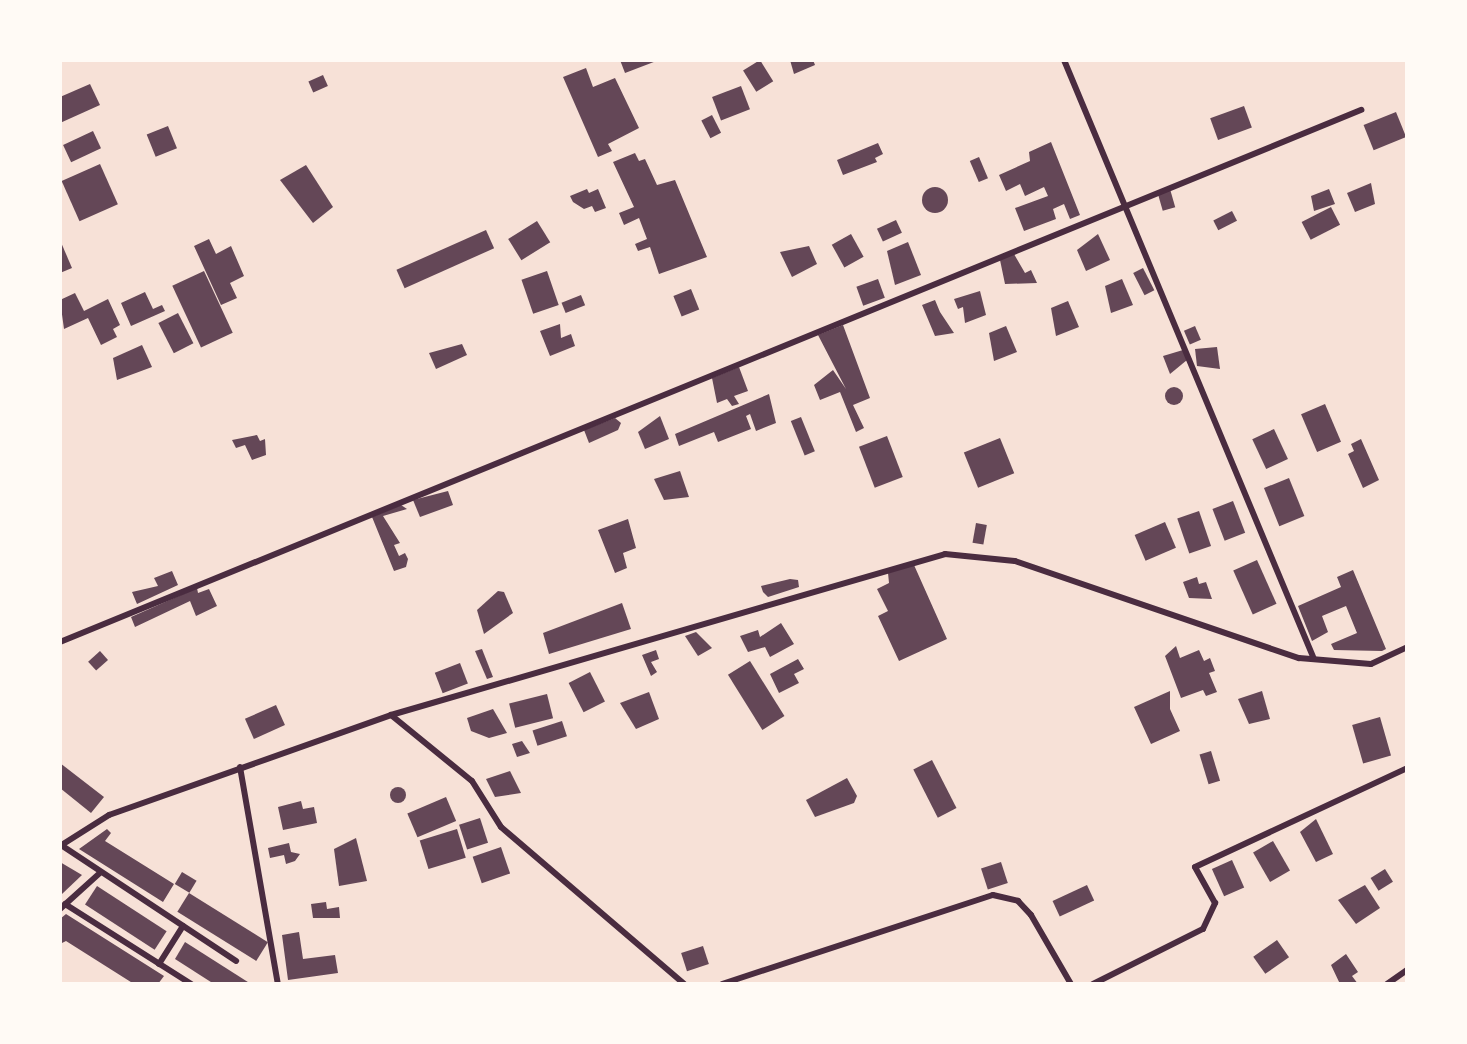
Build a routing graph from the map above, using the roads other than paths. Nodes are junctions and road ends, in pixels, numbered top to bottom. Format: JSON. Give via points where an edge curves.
{"nodes":[{"id":1,"x":1064,"y":60,"type":"edge"},
{"id":2,"x":1361,"y":110,"type":"dead end"},
{"id":3,"x":1125,"y":206,"type":"junction"},
{"id":4,"x":60,"y":642,"type":"edge"},
{"id":5,"x":1407,"y":647,"type":"edge"},
{"id":6,"x":1314,"y":659,"type":"junction"},
{"id":7,"x":391,"y":715,"type":"junction"},
{"id":8,"x":240,"y":767,"type":"junction"},
{"id":9,"x":1407,"y":768,"type":"edge"},
{"id":10,"x":60,"y":846,"type":"edge"},
{"id":11,"x":101,"y":872,"type":"junction"},
{"id":12,"x":62,"y":906,"type":"edge"},
{"id":13,"x":183,"y":926,"type":"junction"},
{"id":14,"x":236,"y":961,"type":"dead end"},
{"id":15,"x":159,"y":964,"type":"junction"},
{"id":16,"x":1407,"y":970,"type":"edge"},
{"id":17,"x":191,"y":984,"type":"edge"},
{"id":18,"x":278,"y":984,"type":"edge"},
{"id":19,"x":684,"y":984,"type":"edge"},
{"id":20,"x":722,"y":984,"type":"edge"},
{"id":21,"x":1071,"y":984,"type":"edge"},
{"id":22,"x":1093,"y":984,"type":"edge"},
{"id":23,"x":1387,"y":984,"type":"edge"}],
"edges":[{"from":1,"to":3,"type":"street"},
{"from":2,"to":3,"type":"street"},
{"from":3,"to":4,"type":"street"},
{"from":3,"to":6,"type":"street"},
{"from":5,"to":6,"type":"street","via":[[1371,664]]},
{"from":6,"to":7,"type":"street","via":[[1015,561],[945,554]]},
{"from":7,"to":8,"type":"street"},
{"from":7,"to":19,"type":"street","via":[[472,781],[501,827]]},
{"from":8,"to":10,"type":"street","via":[[109,815]]},
{"from":8,"to":18,"type":"street"},
{"from":9,"to":22,"type":"street","via":[[1195,867],[1215,903],[1203,929]]},
{"from":10,"to":11,"type":"street"},
{"from":11,"to":12,"type":"street"},
{"from":11,"to":13,"type":"street"},
{"from":12,"to":15,"type":"street"},
{"from":13,"to":14,"type":"street"},
{"from":13,"to":15,"type":"street"},
{"from":15,"to":17,"type":"street"},
{"from":16,"to":23,"type":"street"},
{"from":20,"to":21,"type":"street","via":[[993,895],[1018,901],[1031,915]]}]}
